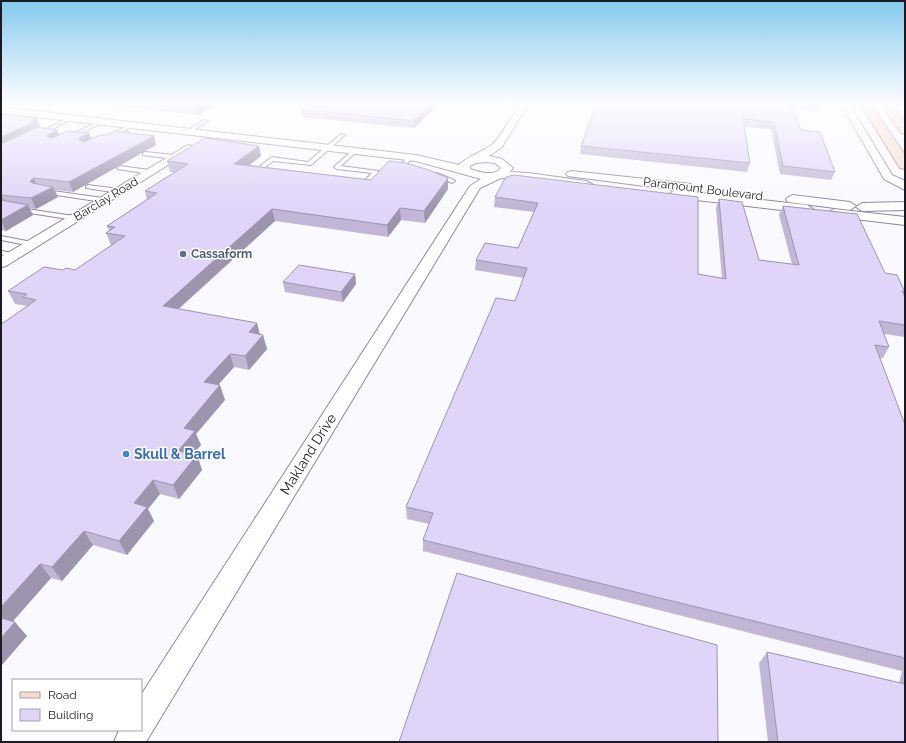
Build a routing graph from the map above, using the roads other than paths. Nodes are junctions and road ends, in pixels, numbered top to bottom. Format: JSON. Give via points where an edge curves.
{"nodes":[{"id":1,"x":71,"y":137,"type":"edge"},
{"id":2,"x":110,"y":137,"type":"edge"},
{"id":3,"x":207,"y":137,"type":"edge"},
{"id":4,"x":233,"y":137,"type":"edge"},
{"id":5,"x":342,"y":137,"type":"edge"},
{"id":6,"x":502,"y":137,"type":"edge"},
{"id":7,"x":865,"y":137,"type":"edge"},
{"id":8,"x":887,"y":137,"type":"edge"},
{"id":9,"x":66,"y":139,"type":"edge"},
{"id":10,"x":104,"y":140,"type":"edge"},
{"id":11,"x":328,"y":148,"type":"junction"},
{"id":12,"x":495,"y":148,"type":"junction"},
{"id":13,"x":354,"y":151,"type":"junction"},
{"id":14,"x":145,"y":154,"type":"edge"},
{"id":15,"x":174,"y":157,"type":"junction"},
{"id":16,"x":410,"y":157,"type":"junction"},
{"id":17,"x":473,"y":161,"type":"junction"},
{"id":18,"x":436,"y":162,"type":"junction"},
{"id":19,"x":500,"y":162,"type":"junction"},
{"id":20,"x":905,"y":165,"type":"edge"},
{"id":21,"x":120,"y":168,"type":"edge"},
{"id":22,"x":260,"y":169,"type":"edge"},
{"id":23,"x":416,"y":169,"type":"edge"},
{"id":24,"x":149,"y":172,"type":"junction"},
{"id":25,"x":428,"y":172,"type":"edge"},
{"id":26,"x":496,"y":176,"type":"junction"},
{"id":27,"x":469,"y":177,"type":"junction"},
{"id":28,"x":452,"y":181,"type":"dead end"},
{"id":29,"x":366,"y":182,"type":"edge"},
{"id":30,"x":905,"y":186,"type":"edge"},
{"id":31,"x":88,"y":187,"type":"edge"},
{"id":32,"x":39,"y":191,"type":"edge"},
{"id":33,"x":119,"y":191,"type":"junction"},
{"id":34,"x":103,"y":200,"type":"junction"},
{"id":35,"x":905,"y":206,"type":"edge"},
{"id":36,"x":857,"y":207,"type":"junction"},
{"id":37,"x":14,"y":209,"type":"edge"},
{"id":38,"x":905,"y":212,"type":"edge"},
{"id":39,"x":74,"y":218,"type":"junction"},
{"id":40,"x":905,"y":221,"type":"edge"},
{"id":41,"x":1,"y":238,"type":"edge"},
{"id":42,"x":32,"y":244,"type":"junction"},
{"id":43,"x":1,"y":253,"type":"edge"},
{"id":44,"x":14,"y":255,"type":"junction"},
{"id":45,"x":1,"y":263,"type":"edge"},
{"id":46,"x":142,"y":720,"type":"edge"},
{"id":47,"x":135,"y":731,"type":"edge"},
{"id":48,"x":129,"y":742,"type":"edge"}],
"edges":[{"from":1,"to":9,"type":"lane"},
{"from":2,"to":10,"type":"lane"},
{"from":3,"to":15,"type":"street","name":"Barclay Road"},
{"from":4,"to":11,"type":"street"},
{"from":5,"to":11,"type":"lane"},
{"from":6,"to":12,"type":"street"},
{"from":7,"to":30,"type":"street","via":[[888,176]]},
{"from":8,"to":20,"type":"main road"},
{"from":11,"to":13,"type":"street"},
{"from":11,"to":22,"type":"lane","via":[[309,164],[272,159]]},
{"from":12,"to":17,"type":"street"},
{"from":12,"to":19,"type":"street","via":[[495,156]]},
{"from":13,"to":16,"type":"street"},
{"from":13,"to":29,"type":"lane","via":[[337,167],[376,172]]},
{"from":14,"to":15,"type":"lane"},
{"from":15,"to":24,"type":"street","name":"Barclay Road"},
{"from":16,"to":18,"type":"street"},
{"from":16,"to":23,"type":"lane","via":[[401,167]]},
{"from":17,"to":18,"type":"street"},
{"from":17,"to":19,"type":"street","name":"Paramount Boulevard"},
{"from":17,"to":27,"type":"street","via":[[464,166]]},
{"from":18,"to":27,"type":"street"},
{"from":19,"to":26,"type":"street","via":[[506,165],[506,171]]},
{"from":19,"to":36,"type":"street","name":"Paramount Boulevard","via":[[545,171]]},
{"from":21,"to":24,"type":"lane"},
{"from":24,"to":33,"type":"street","name":"Barclay Road"},
{"from":25,"to":28,"type":"lane"},
{"from":26,"to":27,"type":"street","name":"Makland Drive"},
{"from":26,"to":40,"type":"street","name":"Paramount Boulevard","via":[[534,176]]},
{"from":27,"to":46,"type":"street","name":"Makland Drive"},
{"from":31,"to":33,"type":"lane"},
{"from":32,"to":34,"type":"lane"},
{"from":33,"to":34,"type":"street","name":"Barclay Road"},
{"from":34,"to":39,"type":"street","name":"Barclay Road"},
{"from":35,"to":36,"type":"street"},
{"from":36,"to":38,"type":"street","name":"Paramount Boulevard"},
{"from":37,"to":39,"type":"lane"},
{"from":39,"to":42,"type":"street","name":"Barclay Road"},
{"from":41,"to":42,"type":"lane"},
{"from":42,"to":44,"type":"street","name":"Barclay Road"},
{"from":43,"to":44,"type":"lane"},
{"from":44,"to":45,"type":"street","name":"Barclay Road"},
{"from":47,"to":48,"type":"street"}]}
